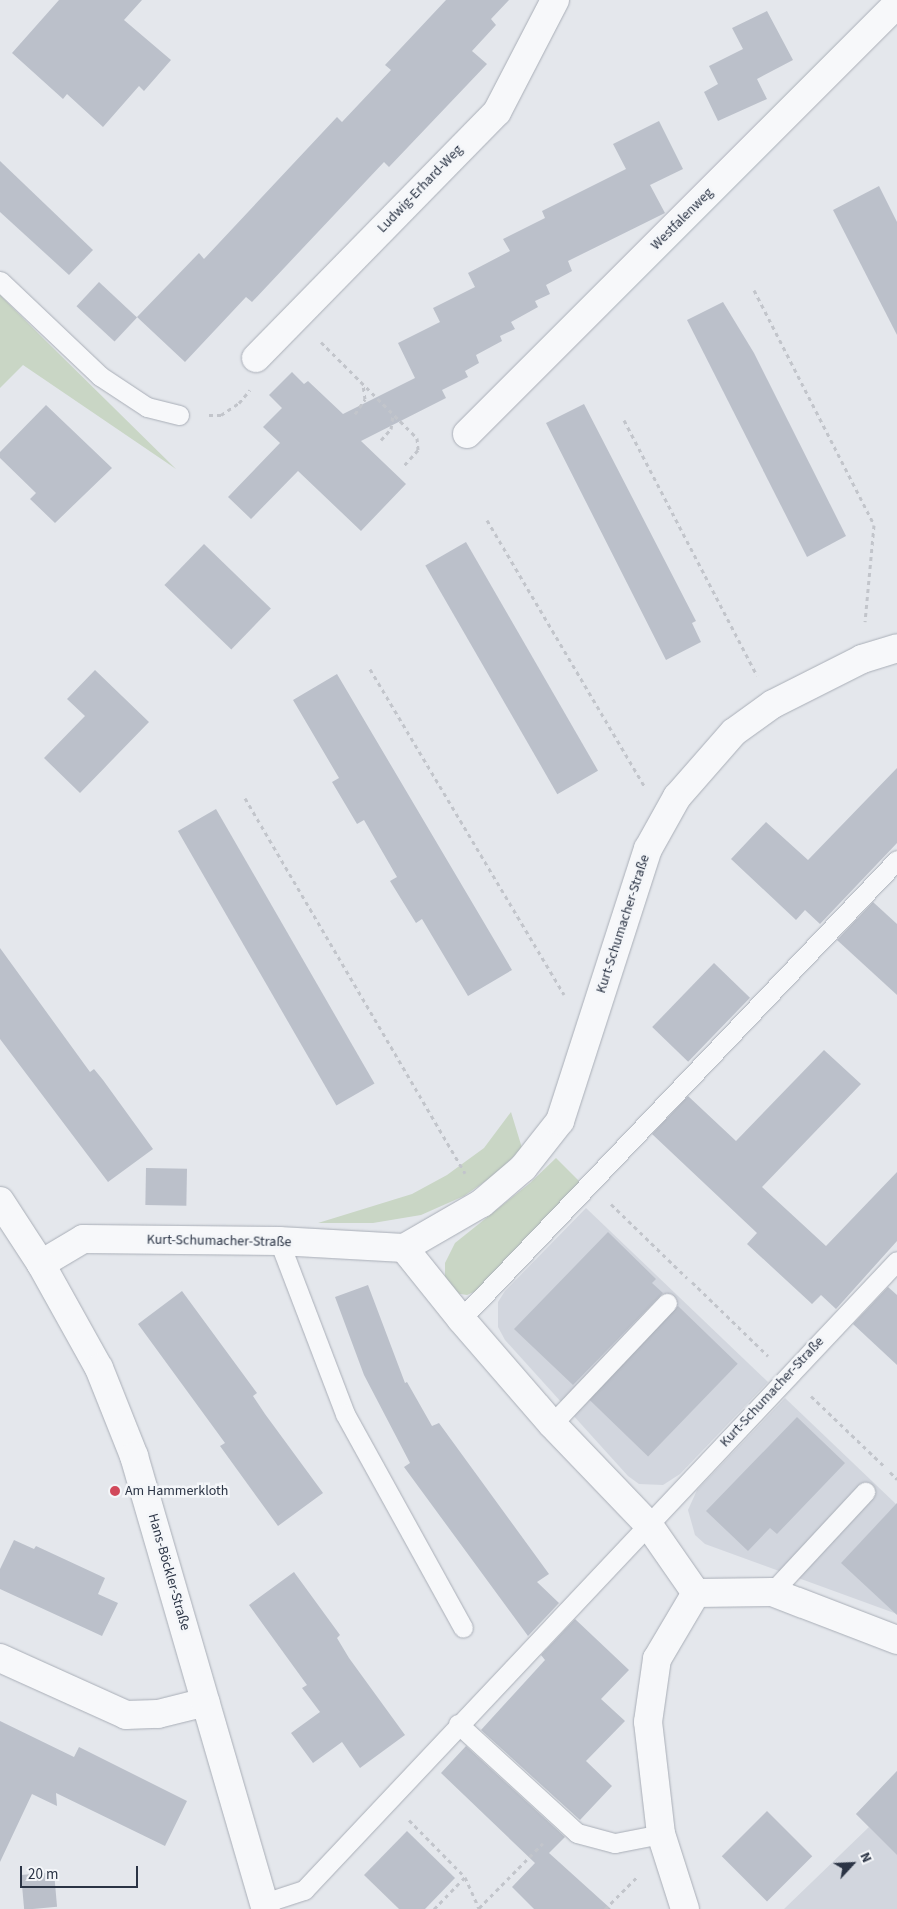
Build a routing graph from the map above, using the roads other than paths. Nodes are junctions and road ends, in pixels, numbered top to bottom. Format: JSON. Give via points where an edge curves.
{"nodes":[{"id":1,"x":555,"y":0,"type":"edge"},
{"id":2,"x":897,"y":4,"type":"edge"},
{"id":3,"x":0,"y":281,"type":"edge"},
{"id":4,"x":256,"y":358,"type":"road end"},
{"id":5,"x":179,"y":415,"type":"road end"},
{"id":6,"x":467,"y":434,"type":"dead end"},
{"id":7,"x":897,"y":648,"type":"edge"},
{"id":8,"x":897,"y":860,"type":"edge"},
{"id":9,"x":2,"y":1206,"type":"edge"},
{"id":10,"x":279,"y":1241,"type":"junction"},
{"id":11,"x":404,"y":1248,"type":"junction"},
{"id":12,"x":897,"y":1261,"type":"edge"},
{"id":13,"x":41,"y":1264,"type":"junction"},
{"id":14,"x":667,"y":1302,"type":"dead end"},
{"id":15,"x":461,"y":1319,"type":"junction"},
{"id":16,"x":552,"y":1424,"type":"junction"},
{"id":17,"x":865,"y":1492,"type":"dead end"},
{"id":18,"x":648,"y":1524,"type":"junction"},
{"id":19,"x":772,"y":1592,"type":"junction"},
{"id":20,"x":696,"y":1593,"type":"junction"},
{"id":21,"x":463,"y":1628,"type":"dead end"},
{"id":22,"x":897,"y":1640,"type":"edge"},
{"id":23,"x":0,"y":1658,"type":"edge"},
{"id":24,"x":206,"y":1702,"type":"junction"},
{"id":25,"x":458,"y":1724,"type":"junction"},
{"id":26,"x":663,"y":1842,"type":"junction"},
{"id":27,"x":265,"y":1906,"type":"edge"},
{"id":28,"x":685,"y":1909,"type":"edge"}],
"edges":[{"from":1,"to":4,"type":"street","name":"Ludwig-Erhard-Weg","via":[[496,112]]},
{"from":2,"to":6,"type":"street","name":"Westfalenweg"},
{"from":3,"to":5,"type":"lane","via":[[100,376],[147,407]]},
{"from":7,"to":11,"type":"street","name":"Kurt-Schumacher-Straße","via":[[862,660],[773,704],[734,732],[708,759],[663,819],[648,848],[560,1121],[523,1168],[482,1203]]},
{"from":8,"to":15,"type":"lane"},
{"from":9,"to":13,"type":"street","name":"Hans-Böckler-Straße"},
{"from":10,"to":11,"type":"street","name":"Kurt-Schumacher-Straße"},
{"from":10,"to":13,"type":"street","name":"Kurt-Schumacher-Straße","via":[[83,1239]]},
{"from":10,"to":21,"type":"lane","via":[[345,1414]]},
{"from":11,"to":15,"type":"street"},
{"from":12,"to":18,"type":"lane","name":"Kurt-Schumacher-Straße"},
{"from":13,"to":24,"type":"street","name":"Hans-Böckler-Straße","via":[[99,1368],[134,1456]]},
{"from":14,"to":16,"type":"lane"},
{"from":15,"to":16,"type":"street"},
{"from":16,"to":18,"type":"street"},
{"from":17,"to":19,"type":"lane"},
{"from":18,"to":20,"type":"street"},
{"from":18,"to":25,"type":"lane","name":"Kurt-Schumacher-Straße","via":[[568,1612]]},
{"from":19,"to":20,"type":"street"},
{"from":19,"to":22,"type":"street"},
{"from":20,"to":26,"type":"street","via":[[657,1659],[648,1722]]},
{"from":23,"to":24,"type":"street","via":[[126,1715],[158,1714]]},
{"from":24,"to":27,"type":"street","name":"Hans-Böckler-Straße"},
{"from":25,"to":26,"type":"lane","via":[[577,1833],[615,1844]]},
{"from":25,"to":27,"type":"lane","name":"Kurt-Schumacher-Straße","via":[[304,1890]]},
{"from":26,"to":28,"type":"street"}]}
